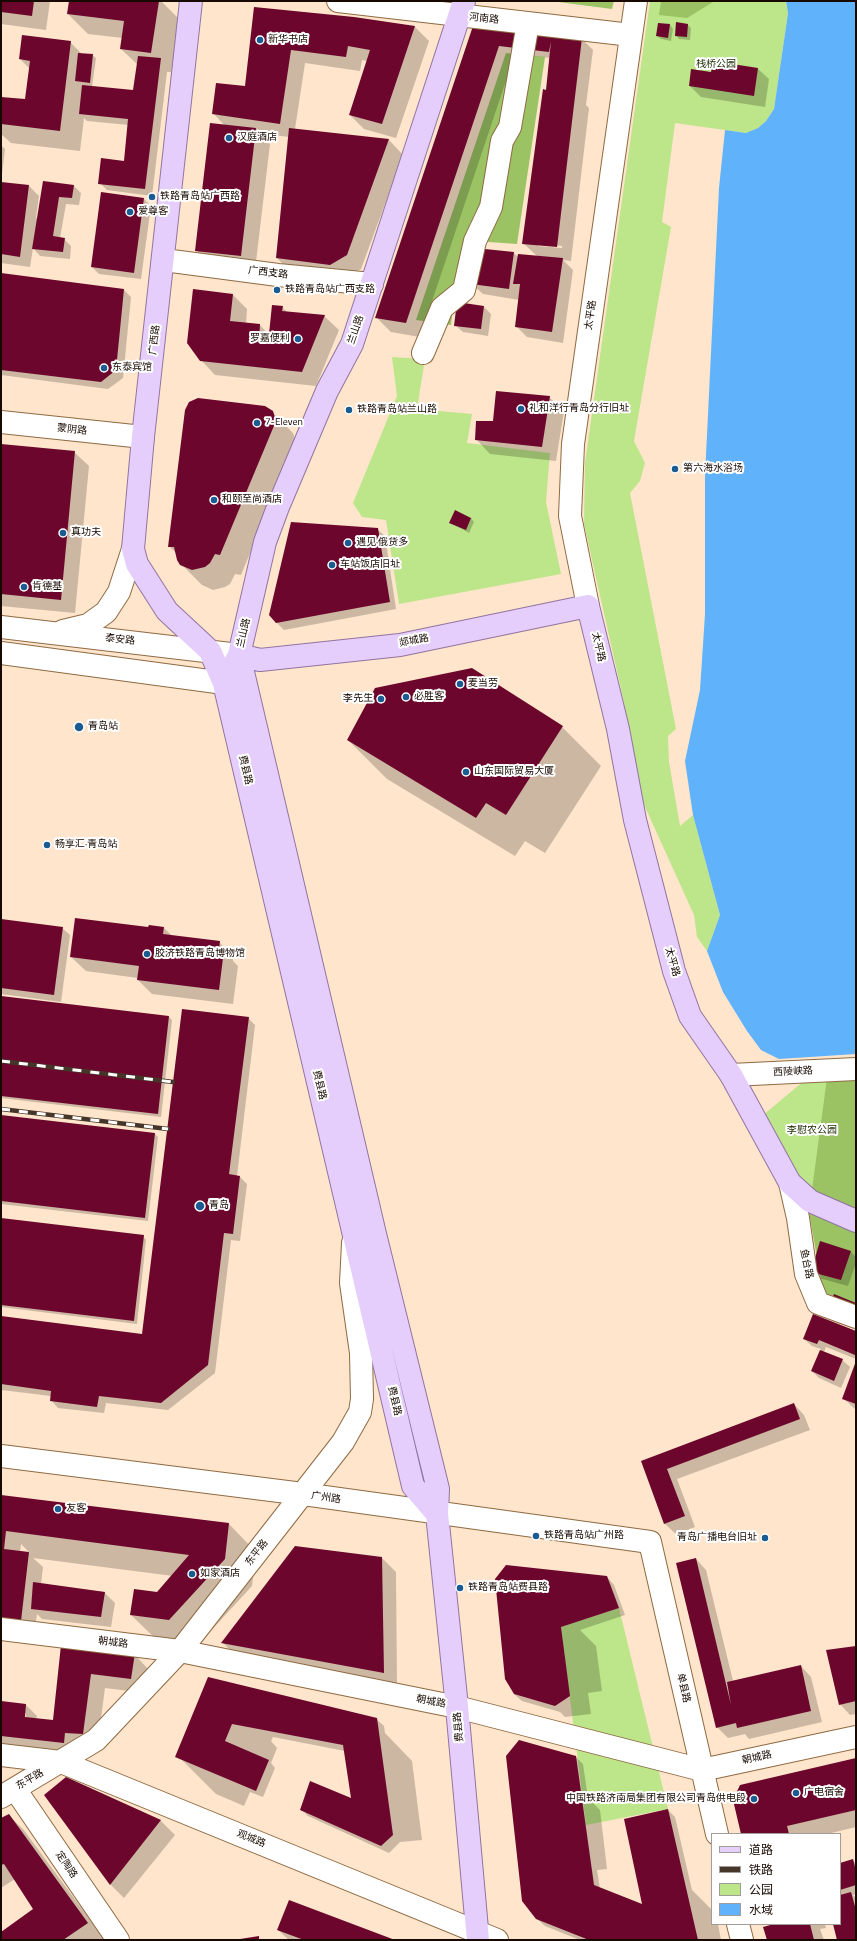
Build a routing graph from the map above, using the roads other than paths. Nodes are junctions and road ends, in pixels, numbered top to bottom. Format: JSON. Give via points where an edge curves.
{"nodes":[{"id":1,"x":191,"y":1,"type":"edge"},
{"id":2,"x":338,"y":1,"type":"edge"},
{"id":3,"x":636,"y":1,"type":"edge"},
{"id":4,"x":462,"y":8,"type":"edge"},
{"id":5,"x":528,"y":23,"type":"junction"},
{"id":6,"x":631,"y":35,"type":"junction"},
{"id":7,"x":164,"y":260,"type":"junction"},
{"id":8,"x":372,"y":284,"type":"junction"},
{"id":9,"x":423,"y":353,"type":"dead end"},
{"id":10,"x":1,"y":422,"type":"edge"},
{"id":11,"x":143,"y":437,"type":"junction"},
{"id":12,"x":133,"y":549,"type":"junction"},
{"id":13,"x":588,"y":606,"type":"junction"},
{"id":14,"x":1,"y":627,"type":"edge"},
{"id":15,"x":54,"y":633,"type":"junction"},
{"id":16,"x":210,"y":651,"type":"junction"},
{"id":17,"x":1,"y":653,"type":"edge"},
{"id":18,"x":239,"y":655,"type":"junction"},
{"id":19,"x":224,"y":683,"type":"junction"},
{"id":20,"x":856,"y":1069,"type":"edge"},
{"id":21,"x":731,"y":1075,"type":"junction"},
{"id":22,"x":790,"y":1183,"type":"junction"},
{"id":23,"x":856,"y":1221,"type":"edge"},
{"id":24,"x":353,"y":1230,"type":"junction"},
{"id":25,"x":856,"y":1317,"type":"edge"},
{"id":26,"x":1,"y":1456,"type":"edge"},
{"id":27,"x":304,"y":1494,"type":"junction"},
{"id":28,"x":437,"y":1514,"type":"junction"},
{"id":29,"x":650,"y":1542,"type":"joint"},
{"id":30,"x":1,"y":1629,"type":"edge"},
{"id":31,"x":180,"y":1651,"type":"junction"},
{"id":32,"x":457,"y":1707,"type":"junction"},
{"id":33,"x":856,"y":1737,"type":"edge"},
{"id":34,"x":1,"y":1755,"type":"edge"},
{"id":35,"x":61,"y":1762,"type":"junction"},
{"id":36,"x":702,"y":1770,"type":"junction"},
{"id":37,"x":8,"y":1793,"type":"edge"},
{"id":38,"x":717,"y":1833,"type":"edge"},
{"id":39,"x":738,"y":1925,"type":"edge"},
{"id":40,"x":477,"y":1936,"type":"edge"},
{"id":41,"x":118,"y":1940,"type":"edge"},
{"id":42,"x":497,"y":1940,"type":"edge"},
{"id":43,"x":742,"y":1940,"type":"edge"}],
"edges":[{"from":1,"to":7,"type":"main road","name":"广西路"},
{"from":2,"to":4,"type":"street","name":"河南路"},
{"from":3,"to":6,"type":"street","name":"太平路"},
{"from":4,"to":5,"type":"street","name":"河南路"},
{"from":4,"to":8,"type":"main road","name":"兰山路"},
{"from":5,"to":6,"type":"street","name":"河南路"},
{"from":5,"to":9,"type":"street","via":[[510,127],[502,141],[491,207],[475,240],[464,290],[442,308]]},
{"from":6,"to":13,"type":"street","name":"太平路","via":[[573,444],[570,516]]},
{"from":7,"to":8,"type":"street","name":"广西支路"},
{"from":7,"to":11,"type":"main road","name":"广西路"},
{"from":8,"to":18,"type":"main road","name":"兰山路","via":[[352,344],[327,391],[265,542]]},
{"from":10,"to":11,"type":"street","name":"蒙阴路"},
{"from":11,"to":12,"type":"main road","name":"广西路"},
{"from":12,"to":15,"type":"street","via":[[119,592],[106,612],[88,625]]},
{"from":12,"to":16,"type":"main road","name":"广西路","via":[[137,564],[167,610]]},
{"from":13,"to":18,"type":"main road","name":"郯城路","via":[[400,645],[260,660]]},
{"from":13,"to":21,"type":"main road","name":"太平路","via":[[618,729],[635,820],[674,971],[690,1016]]},
{"from":14,"to":15,"type":"street","name":"泰安路"},
{"from":15,"to":16,"type":"street","name":"泰安路"},
{"from":16,"to":18,"type":"street","name":"泰安路"},
{"from":16,"to":19,"type":"main road","name":"费县路"},
{"from":17,"to":19,"type":"street"},
{"from":18,"to":19,"type":"main road"},
{"from":18,"to":28,"type":"main road","name":"费县路","via":[[375,1234],[438,1489]]},
{"from":19,"to":24,"type":"main road","name":"费县路"},
{"from":20,"to":21,"type":"street","name":"西陵峡路"},
{"from":21,"to":22,"type":"main road","name":"太平路"},
{"from":22,"to":23,"type":"main road","name":"太平路","via":[[810,1201]]},
{"from":22,"to":25,"type":"street","name":"鱼台路","via":[[806,1274],[818,1303]]},
{"from":24,"to":27,"type":"street","name":"东平路","via":[[351,1283],[360,1353],[360,1412],[343,1442]]},
{"from":24,"to":28,"type":"main road","name":"费县路","via":[[413,1486]]},
{"from":26,"to":27,"type":"street","name":"广州路"},
{"from":27,"to":28,"type":"street","name":"广州路"},
{"from":27,"to":31,"type":"street","name":"东平路"},
{"from":28,"to":29,"type":"street","name":"广州路"},
{"from":28,"to":32,"type":"main road","name":"费县路"},
{"from":29,"to":36,"type":"street","name":"单县路"},
{"from":30,"to":31,"type":"street","name":"朝城路"},
{"from":31,"to":32,"type":"street","name":"朝城路"},
{"from":31,"to":35,"type":"street","name":"东平路","via":[[96,1740]]},
{"from":32,"to":36,"type":"street","name":"朝城路"},
{"from":32,"to":40,"type":"main road","name":"费县路"},
{"from":33,"to":36,"type":"street","name":"朝城路"},
{"from":34,"to":35,"type":"street","name":"观城路"},
{"from":35,"to":37,"type":"street","name":"东平路"},
{"from":35,"to":40,"type":"street","name":"观城路"},
{"from":36,"to":38,"type":"street","name":"单县路"},
{"from":37,"to":41,"type":"street","name":"定陶路"},
{"from":39,"to":43,"type":"street"},
{"from":40,"to":42,"type":"street","name":"观城路"}]}
